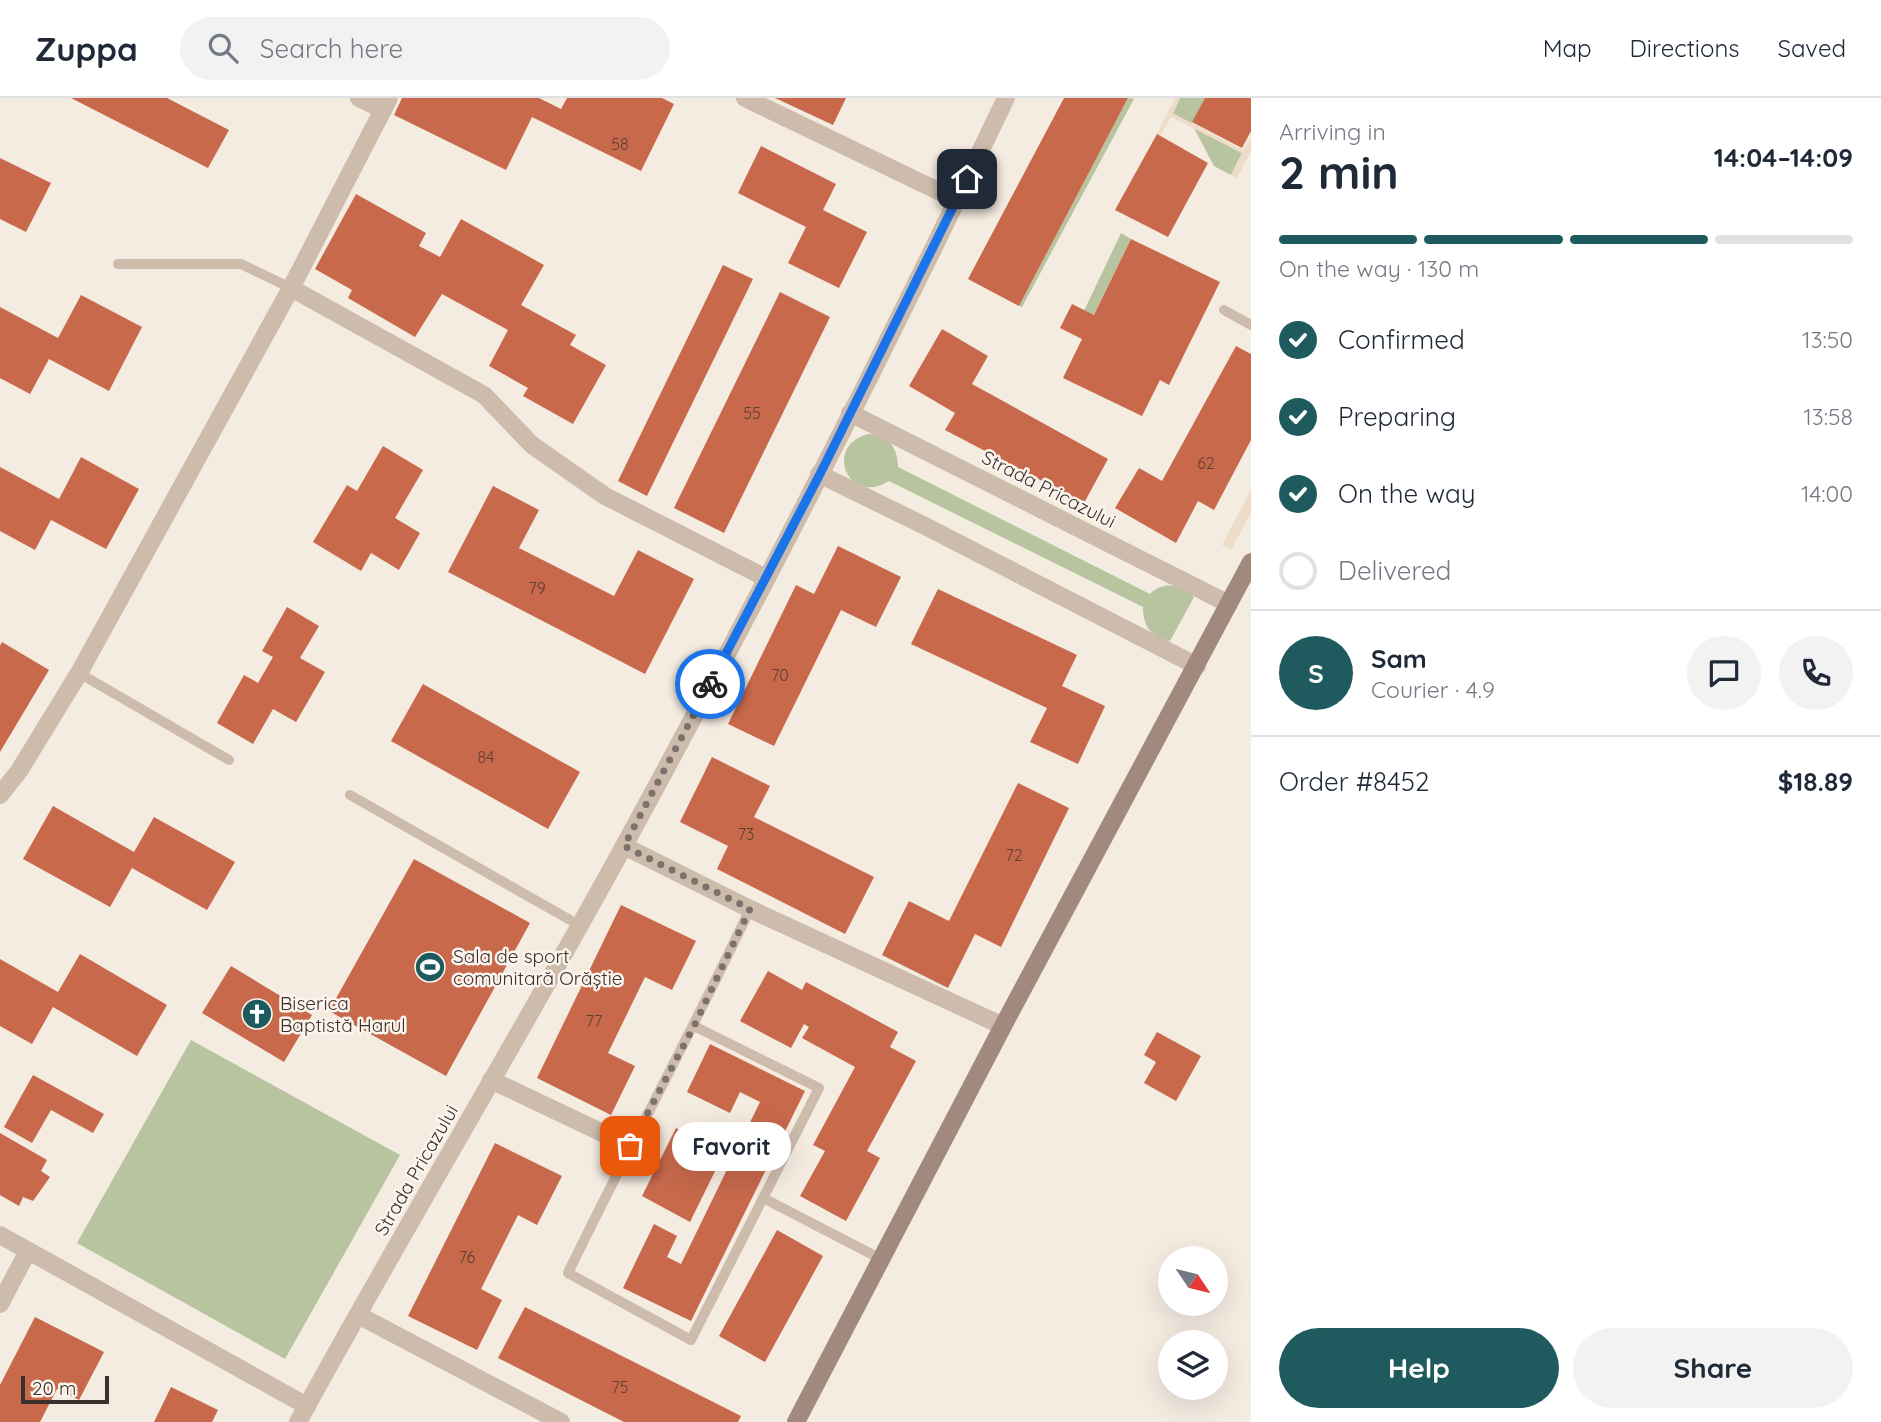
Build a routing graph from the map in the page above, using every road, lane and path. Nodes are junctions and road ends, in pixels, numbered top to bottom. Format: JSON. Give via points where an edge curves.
{"nodes":[{"id":1,"x":359,"y":98,"type":"edge"},
{"id":2,"x":745,"y":98,"type":"edge"},
{"id":3,"x":1006,"y":98,"type":"edge"},
{"id":4,"x":386,"y":104,"type":"edge"},
{"id":5,"x":957,"y":200,"type":"junction"},
{"id":6,"x":118,"y":264,"type":"dead end"},
{"id":7,"x":291,"y":288,"type":"junction"},
{"id":8,"x":1224,"y":310,"type":"dead end"},
{"id":9,"x":1251,"y":325,"type":"edge"},
{"id":10,"x":850,"y":413,"type":"junction"},
{"id":11,"x":820,"y":474,"type":"junction"},
{"id":12,"x":1251,"y":562,"type":"edge"},
{"id":13,"x":766,"y":578,"type":"junction"},
{"id":14,"x":1229,"y":604,"type":"junction"},
{"id":15,"x":1197,"y":666,"type":"junction"},
{"id":16,"x":79,"y":673,"type":"junction"},
{"id":17,"x":229,"y":760,"type":"dead end"},
{"id":18,"x":0,"y":795,"type":"edge"},
{"id":19,"x":349,"y":795,"type":"dead end"},
{"id":20,"x":624,"y":846,"type":"junction"},
{"id":21,"x":750,"y":909,"type":"junction"},
{"id":22,"x":579,"y":925,"type":"junction"},
{"id":23,"x":694,"y":1026,"type":"junction"},
{"id":24,"x":1003,"y":1026,"type":"junction"},
{"id":25,"x":491,"y":1080,"type":"junction"},
{"id":26,"x":630,"y":1146,"type":"junction"},
{"id":27,"x":762,"y":1198,"type":"junction"},
{"id":28,"x":0,"y":1235,"type":"edge"},
{"id":29,"x":28,"y":1251,"type":"junction"},
{"id":30,"x":881,"y":1259,"type":"junction"},
{"id":31,"x":0,"y":1304,"type":"edge"},
{"id":32,"x":358,"y":1315,"type":"junction"},
{"id":33,"x":302,"y":1414,"type":"edge"},
{"id":34,"x":561,"y":1422,"type":"edge"},
{"id":35,"x":796,"y":1422,"type":"edge"}],
"edges":[{"from":1,"to":4,"type":"street"},
{"from":2,"to":5,"type":"street"},
{"from":3,"to":5,"type":"street","name":"Strada Pricazului"},
{"from":4,"to":7,"type":"street"},
{"from":5,"to":10,"type":"street","name":"Strada Pricazului"},
{"from":6,"to":7,"type":"lane","via":[[241,264]]},
{"from":7,"to":13,"type":"street","via":[[484,396],[532,445],[605,496]]},
{"from":7,"to":16,"type":"street"},
{"from":8,"to":9,"type":"lane"},
{"from":10,"to":11,"type":"street","name":"Strada Pricazului"},
{"from":10,"to":14,"type":"street","name":"Strada Pricazului"},
{"from":11,"to":13,"type":"street","name":"Strada Pricazului"},
{"from":11,"to":15,"type":"street"},
{"from":12,"to":14,"type":"street"},
{"from":13,"to":20,"type":"street","name":"Strada Pricazului"},
{"from":14,"to":15,"type":"street"},
{"from":15,"to":24,"type":"street"},
{"from":16,"to":17,"type":"lane"},
{"from":16,"to":18,"type":"street"},
{"from":19,"to":22,"type":"lane"},
{"from":20,"to":21,"type":"street"},
{"from":20,"to":22,"type":"street","name":"Strada Pricazului"},
{"from":21,"to":23,"type":"lane"},
{"from":21,"to":24,"type":"street"},
{"from":22,"to":25,"type":"street","name":"Strada Pricazului"},
{"from":23,"to":26,"type":"lane"},
{"from":23,"to":27,"type":"lane","via":[[819,1088]]},
{"from":24,"to":30,"type":"street"},
{"from":25,"to":26,"type":"street"},
{"from":25,"to":32,"type":"street","name":"Strada Pricazului"},
{"from":26,"to":27,"type":"lane","via":[[568,1273],[691,1340]]},
{"from":27,"to":30,"type":"lane"},
{"from":28,"to":29,"type":"street"},
{"from":29,"to":31,"type":"street"},
{"from":29,"to":33,"type":"street"},
{"from":30,"to":35,"type":"street"},
{"from":32,"to":33,"type":"street","name":"Strada Pricazului"},
{"from":32,"to":34,"type":"street"}]}
